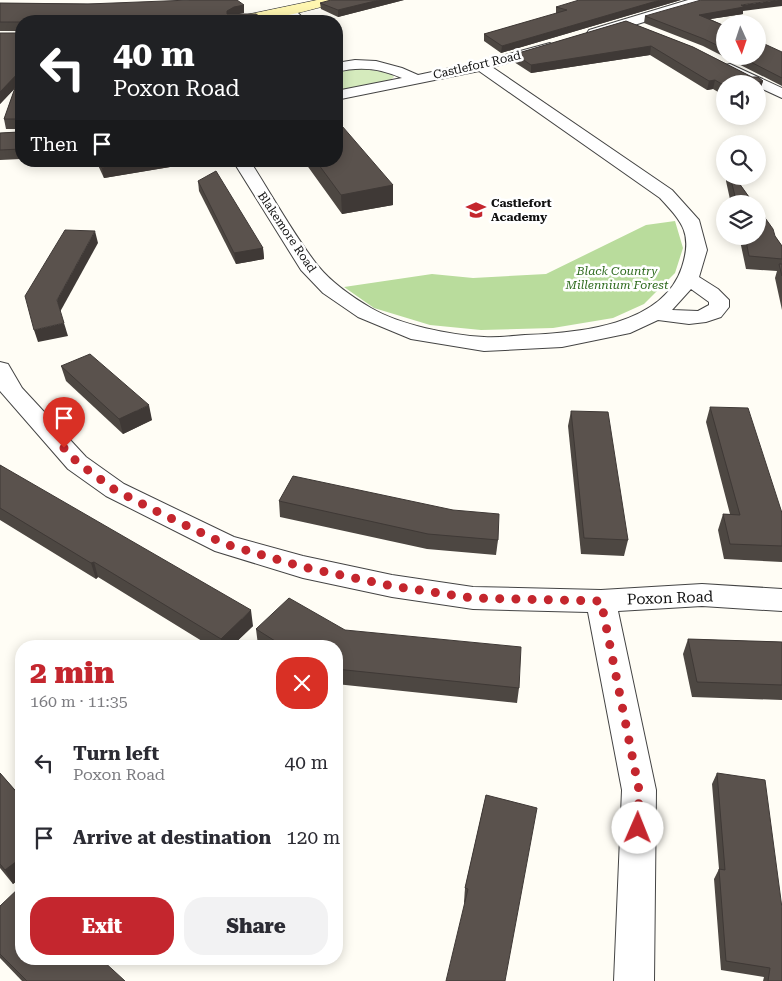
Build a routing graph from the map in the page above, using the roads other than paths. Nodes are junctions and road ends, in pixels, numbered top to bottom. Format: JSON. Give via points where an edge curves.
{"nodes":[{"id":1,"x":332,"y":0,"type":"edge"},
{"id":2,"x":701,"y":0,"type":"edge"},
{"id":3,"x":289,"y":11,"type":"junction"},
{"id":4,"x":268,"y":15,"type":"edge"},
{"id":5,"x":293,"y":15,"type":"edge"},
{"id":6,"x":626,"y":23,"type":"junction"},
{"id":7,"x":644,"y":30,"type":"edge"},
{"id":8,"x":583,"y":36,"type":"edge"},
{"id":9,"x":565,"y":42,"type":"edge"},
{"id":10,"x":714,"y":60,"type":"edge"},
{"id":11,"x":343,"y":62,"type":"edge"},
{"id":12,"x":481,"y":66,"type":"junction"},
{"id":13,"x":416,"y":79,"type":"junction"},
{"id":14,"x":782,"y":94,"type":"edge"},
{"id":15,"x":343,"y":95,"type":"edge"},
{"id":16,"x":245,"y":167,"type":"edge"},
{"id":17,"x":688,"y":279,"type":"junction"},
{"id":18,"x":656,"y":313,"type":"junction"},
{"id":19,"x":0,"y":369,"type":"edge"},
{"id":20,"x":782,"y":600,"type":"edge"},
{"id":21,"x":601,"y":601,"type":"junction"},
{"id":22,"x":634,"y":981,"type":"edge"}],
"edges":[{"from":1,"to":3,"type":"street"},
{"from":2,"to":6,"type":"street"},
{"from":3,"to":4,"type":"street"},
{"from":3,"to":5,"type":"street"},
{"from":6,"to":7,"type":"street"},
{"from":6,"to":8,"type":"street"},
{"from":9,"to":12,"type":"street","name":"Castlefort Road"},
{"from":10,"to":14,"type":"street"},
{"from":11,"to":13,"type":"street","via":[[396,71]]},
{"from":12,"to":13,"type":"street","name":"Castlefort Road"},
{"from":12,"to":17,"type":"street","name":"Blakemore Road","via":[[666,194],[690,220],[697,250]]},
{"from":13,"to":15,"type":"street","name":"Castlefort Road"},
{"from":16,"to":18,"type":"street","name":"Blakemore Road","via":[[311,270],[330,289],[365,313],[419,334],[484,344],[562,340],[622,328]]},
{"from":17,"to":18,"type":"street","name":"Blakemore Road"},
{"from":17,"to":18,"type":"street","via":[[719,300],[716,311],[704,316],[683,317]]},
{"from":19,"to":21,"type":"street","name":"Poxon Road","via":[[12,391],[77,462],[115,490],[225,544],[303,567],[472,598]]},
{"from":20,"to":21,"type":"street","name":"Poxon Road","via":[[702,595]]},
{"from":21,"to":22,"type":"street","via":[[639,790]]}]}
